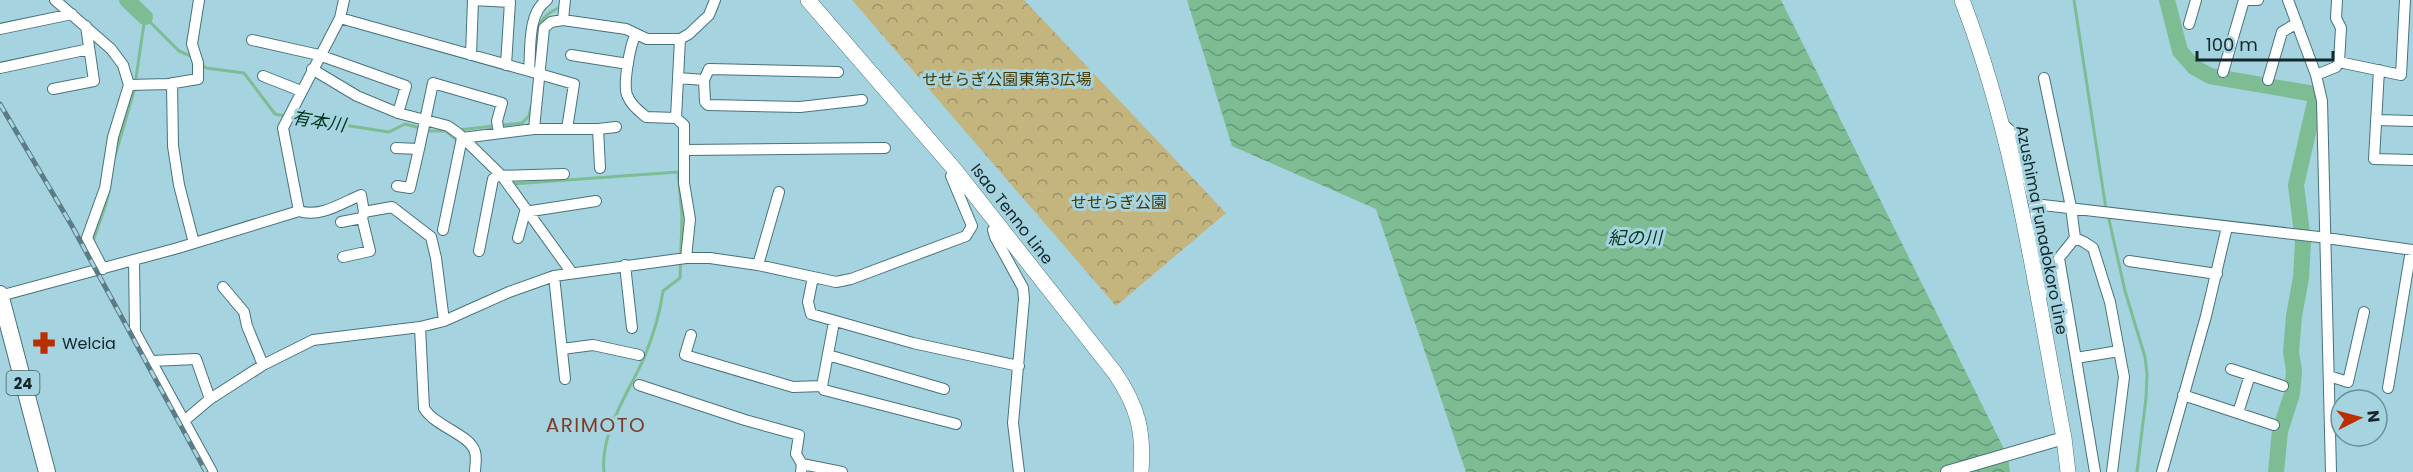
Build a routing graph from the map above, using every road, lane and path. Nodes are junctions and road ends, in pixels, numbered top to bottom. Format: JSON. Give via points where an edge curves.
{"nodes":[{"id":1,"x":55,"y":0,"type":"edge"},
{"id":2,"x":199,"y":0,"type":"edge"},
{"id":3,"x":344,"y":0,"type":"edge"},
{"id":4,"x":547,"y":0,"type":"edge"},
{"id":5,"x":565,"y":0,"type":"edge"},
{"id":6,"x":715,"y":0,"type":"edge"},
{"id":7,"x":808,"y":0,"type":"edge"},
{"id":8,"x":1962,"y":0,"type":"edge"},
{"id":9,"x":2196,"y":0,"type":"edge"},
{"id":10,"x":2244,"y":0,"type":"edge"},
{"id":11,"x":2258,"y":0,"type":"edge"},
{"id":12,"x":2288,"y":0,"type":"edge"},
{"id":13,"x":2337,"y":0,"type":"edge"},
{"id":14,"x":2405,"y":0,"type":"edge"},
{"id":15,"x":72,"y":14,"type":"junction"},
{"id":16,"x":563,"y":16,"type":"junction"},
{"id":17,"x":340,"y":18,"type":"junction"},
{"id":18,"x":2297,"y":23,"type":"junction"},
{"id":19,"x":2189,"y":24,"type":"dead end"},
{"id":20,"x":86,"y":26,"type":"junction"},
{"id":21,"x":0,"y":29,"type":"edge"},
{"id":22,"x":636,"y":34,"type":"junction"},
{"id":23,"x":680,"y":39,"type":"junction"},
{"id":24,"x":252,"y":40,"type":"dead end"},
{"id":25,"x":89,"y":49,"type":"junction"},
{"id":26,"x":320,"y":55,"type":"junction"},
{"id":27,"x":471,"y":55,"type":"junction"},
{"id":28,"x":571,"y":55,"type":"dead end"},
{"id":29,"x":2339,"y":62,"type":"junction"},
{"id":30,"x":628,"y":64,"type":"junction"},
{"id":31,"x":506,"y":65,"type":"junction"},
{"id":32,"x":0,"y":68,"type":"edge"},
{"id":33,"x":312,"y":69,"type":"junction"},
{"id":34,"x":2379,"y":70,"type":"junction"},
{"id":35,"x":534,"y":72,"type":"junction"},
{"id":36,"x":838,"y":72,"type":"dead end"},
{"id":37,"x":2223,"y":72,"type":"dead end"},
{"id":38,"x":2316,"y":75,"type":"junction"},
{"id":39,"x":262,"y":76,"type":"dead end"},
{"id":40,"x":678,"y":78,"type":"junction"},
{"id":41,"x":2044,"y":78,"type":"dead end"},
{"id":42,"x":704,"y":80,"type":"junction"},
{"id":43,"x":2268,"y":80,"type":"dead end"},
{"id":44,"x":172,"y":83,"type":"junction"},
{"id":45,"x":129,"y":85,"type":"junction"},
{"id":46,"x":53,"y":90,"type":"dead end"},
{"id":47,"x":301,"y":91,"type":"junction"},
{"id":48,"x":862,"y":100,"type":"dead end"},
{"id":49,"x":398,"y":113,"type":"junction"},
{"id":50,"x":676,"y":117,"type":"junction"},
{"id":51,"x":2376,"y":120,"type":"junction"},
{"id":52,"x":2413,"y":121,"type":"edge"},
{"id":53,"x":2002,"y":123,"type":"junction"},
{"id":54,"x":424,"y":126,"type":"junction"},
{"id":55,"x":616,"y":127,"type":"dead end"},
{"id":56,"x":498,"y":128,"type":"junction"},
{"id":57,"x":534,"y":129,"type":"junction"},
{"id":58,"x":567,"y":129,"type":"junction"},
{"id":59,"x":598,"y":129,"type":"junction"},
{"id":60,"x":460,"y":140,"type":"junction"},
{"id":61,"x":396,"y":148,"type":"dead end"},
{"id":62,"x":885,"y":148,"type":"dead end"},
{"id":63,"x":419,"y":149,"type":"junction"},
{"id":64,"x":684,"y":150,"type":"junction"},
{"id":65,"x":2413,"y":160,"type":"edge"},
{"id":66,"x":600,"y":168,"type":"dead end"},
{"id":67,"x":955,"y":170,"type":"junction"},
{"id":68,"x":564,"y":174,"type":"dead end"},
{"id":69,"x":501,"y":179,"type":"junction"},
{"id":70,"x":397,"y":186,"type":"dead end"},
{"id":71,"x":779,"y":192,"type":"dead end"},
{"id":72,"x":596,"y":201,"type":"dead end"},
{"id":73,"x":2034,"y":204,"type":"junction"},
{"id":74,"x":2072,"y":207,"type":"junction"},
{"id":75,"x":528,"y":210,"type":"junction"},
{"id":76,"x":299,"y":211,"type":"junction"},
{"id":77,"x":363,"y":215,"type":"junction"},
{"id":78,"x":341,"y":222,"type":"dead end"},
{"id":79,"x":2227,"y":227,"type":"junction"},
{"id":80,"x":443,"y":230,"type":"dead end"},
{"id":81,"x":993,"y":230,"type":"dead end"},
{"id":82,"x":518,"y":238,"type":"dead end"},
{"id":83,"x":2075,"y":238,"type":"junction"},
{"id":84,"x":2325,"y":238,"type":"junction"},
{"id":85,"x":194,"y":243,"type":"junction"},
{"id":86,"x":2412,"y":250,"type":"edge"},
{"id":87,"x":479,"y":251,"type":"dead end"},
{"id":88,"x":343,"y":257,"type":"dead end"},
{"id":89,"x":682,"y":258,"type":"junction"},
{"id":90,"x":134,"y":260,"type":"junction"},
{"id":91,"x":2129,"y":261,"type":"dead end"},
{"id":92,"x":625,"y":265,"type":"junction"},
{"id":93,"x":758,"y":265,"type":"junction"},
{"id":94,"x":103,"y":268,"type":"junction"},
{"id":95,"x":572,"y":273,"type":"junction"},
{"id":96,"x":2217,"y":274,"type":"junction"},
{"id":97,"x":555,"y":276,"type":"junction"},
{"id":98,"x":813,"y":277,"type":"junction"},
{"id":99,"x":223,"y":287,"type":"dead end"},
{"id":100,"x":0,"y":295,"type":"edge"},
{"id":101,"x":2038,"y":298,"type":"junction"},
{"id":102,"x":2364,"y":312,"type":"dead end"},
{"id":103,"x":3,"y":318,"type":"edge"},
{"id":104,"x":444,"y":321,"type":"junction"},
{"id":105,"x":834,"y":322,"type":"junction"},
{"id":106,"x":420,"y":327,"type":"junction"},
{"id":107,"x":632,"y":328,"type":"dead end"},
{"id":108,"x":691,"y":335,"type":"dead end"},
{"id":109,"x":562,"y":349,"type":"junction"},
{"id":110,"x":2119,"y":351,"type":"junction"},
{"id":111,"x":639,"y":355,"type":"dead end"},
{"id":112,"x":828,"y":355,"type":"junction"},
{"id":113,"x":2076,"y":358,"type":"junction"},
{"id":114,"x":152,"y":361,"type":"junction"},
{"id":115,"x":263,"y":365,"type":"junction"},
{"id":116,"x":1019,"y":366,"type":"junction"},
{"id":117,"x":2231,"y":369,"type":"dead end"},
{"id":118,"x":2250,"y":375,"type":"junction"},
{"id":119,"x":2329,"y":376,"type":"junction"},
{"id":120,"x":565,"y":379,"type":"dead end"},
{"id":121,"x":639,"y":385,"type":"dead end"},
{"id":122,"x":822,"y":386,"type":"junction"},
{"id":123,"x":2283,"y":386,"type":"dead end"},
{"id":124,"x":2388,"y":388,"type":"dead end"},
{"id":125,"x":944,"y":389,"type":"dead end"},
{"id":126,"x":2183,"y":395,"type":"junction"},
{"id":127,"x":210,"y":399,"type":"junction"},
{"id":128,"x":2238,"y":413,"type":"junction"},
{"id":129,"x":184,"y":422,"type":"junction"},
{"id":130,"x":956,"y":424,"type":"dead end"},
{"id":131,"x":2274,"y":425,"type":"dead end"},
{"id":132,"x":2057,"y":440,"type":"junction"},
{"id":133,"x":802,"y":468,"type":"edge"},
{"id":134,"x":46,"y":472,"type":"edge"},
{"id":135,"x":212,"y":472,"type":"edge"},
{"id":136,"x":476,"y":472,"type":"edge"},
{"id":137,"x":842,"y":472,"type":"edge"},
{"id":138,"x":1019,"y":472,"type":"edge"},
{"id":139,"x":1141,"y":472,"type":"edge"},
{"id":140,"x":1947,"y":472,"type":"edge"},
{"id":141,"x":2068,"y":472,"type":"edge"},
{"id":142,"x":2096,"y":472,"type":"edge"},
{"id":143,"x":2112,"y":472,"type":"edge"},
{"id":144,"x":2162,"y":472,"type":"edge"},
{"id":145,"x":2331,"y":472,"type":"edge"}],
"edges":[{"from":1,"to":15,"type":"street"},
{"from":2,"to":44,"type":"street","via":[[192,44],[198,79]]},
{"from":3,"to":17,"type":"street"},
{"from":4,"to":35,"type":"street","via":[[534,16]]},
{"from":5,"to":16,"type":"street"},
{"from":6,"to":23,"type":"street","via":[[709,15]]},
{"from":7,"to":67,"type":"main road","name":"Isao Tenno Line"},
{"from":8,"to":53,"type":"main road","name":"Azushima Funadokoro Line"},
{"from":9,"to":19,"type":"street"},
{"from":10,"to":11,"type":"street"},
{"from":10,"to":37,"type":"street"},
{"from":12,"to":18,"type":"street"},
{"from":13,"to":29,"type":"street","via":[[2336,18],[2341,28]]},
{"from":14,"to":34,"type":"street","via":[[2401,75]]},
{"from":15,"to":20,"type":"street"},
{"from":15,"to":21,"type":"street"},
{"from":16,"to":22,"type":"street"},
{"from":16,"to":35,"type":"street","via":[[544,28]]},
{"from":17,"to":26,"type":"street"},
{"from":17,"to":27,"type":"street"},
{"from":18,"to":38,"type":"street"},
{"from":18,"to":43,"type":"street","via":[[2282,32]]},
{"from":20,"to":25,"type":"street"},
{"from":20,"to":45,"type":"street","via":[[123,65]]},
{"from":22,"to":23,"type":"street","via":[[646,39]]},
{"from":22,"to":30,"type":"street"},
{"from":23,"to":40,"type":"street"},
{"from":24,"to":26,"type":"street"},
{"from":25,"to":32,"type":"street"},
{"from":25,"to":46,"type":"street","via":[[94,81]]},
{"from":26,"to":33,"type":"street"},
{"from":26,"to":49,"type":"street","via":[[406,86]]},
{"from":27,"to":31,"type":"street"},
{"from":27,"to":31,"type":"street","via":[[473,0],[510,2]]},
{"from":28,"to":30,"type":"street"},
{"from":29,"to":34,"type":"street"},
{"from":29,"to":38,"type":"street"},
{"from":30,"to":50,"type":"street","via":[[626,92],[632,105],[646,117]]},
{"from":31,"to":35,"type":"street"},
{"from":33,"to":47,"type":"street"},
{"from":33,"to":49,"type":"street","via":[[357,96]]},
{"from":34,"to":51,"type":"street"},
{"from":35,"to":57,"type":"street"},
{"from":35,"to":58,"type":"street","via":[[574,84]]},
{"from":36,"to":42,"type":"street","via":[[710,69]]},
{"from":38,"to":84,"type":"street","via":[[2322,101]]},
{"from":39,"to":47,"type":"street"},
{"from":40,"to":42,"type":"street"},
{"from":40,"to":50,"type":"street"},
{"from":41,"to":74,"type":"street"},
{"from":42,"to":48,"type":"street","via":[[708,105],[800,107]]},
{"from":44,"to":45,"type":"street"},
{"from":44,"to":85,"type":"street","via":[[173,146]]},
{"from":45,"to":94,"type":"street","via":[[113,137],[105,188],[87,238]]},
{"from":47,"to":76,"type":"street","via":[[283,128]]},
{"from":49,"to":54,"type":"street"},
{"from":50,"to":64,"type":"street","via":[[684,125]]},
{"from":51,"to":52,"type":"street"},
{"from":51,"to":65,"type":"street","via":[[2374,159]]},
{"from":53,"to":73,"type":"street","via":[[2016,136]]},
{"from":53,"to":101,"type":"main road","name":"Azushima Funadokoro Line"},
{"from":54,"to":56,"type":"street","via":[[433,83],[502,102]]},
{"from":54,"to":60,"type":"street","via":[[448,126]]},
{"from":54,"to":63,"type":"street"},
{"from":55,"to":59,"type":"street"},
{"from":56,"to":57,"type":"street"},
{"from":56,"to":60,"type":"street"},
{"from":57,"to":58,"type":"street"},
{"from":58,"to":59,"type":"street"},
{"from":59,"to":66,"type":"street"},
{"from":60,"to":69,"type":"street"},
{"from":60,"to":80,"type":"street"},
{"from":61,"to":63,"type":"street"},
{"from":62,"to":64,"type":"street"},
{"from":63,"to":70,"type":"street","via":[[410,188]]},
{"from":64,"to":89,"type":"street","via":[[690,219]]},
{"from":67,"to":98,"type":"street","via":[[951,176],[972,226],[966,236],[851,279],[836,282]]},
{"from":67,"to":139,"type":"main road","name":"Isao Tenno Line","via":[[1129,393],[1141,432]]},
{"from":68,"to":69,"type":"street"},
{"from":69,"to":75,"type":"street"},
{"from":69,"to":87,"type":"street"},
{"from":71,"to":93,"type":"street"},
{"from":72,"to":75,"type":"street"},
{"from":73,"to":74,"type":"street"},
{"from":73,"to":101,"type":"street","via":[[2046,287]]},
{"from":74,"to":79,"type":"street"},
{"from":74,"to":83,"type":"street"},
{"from":75,"to":82,"type":"street"},
{"from":75,"to":95,"type":"street"},
{"from":76,"to":77,"type":"street","via":[[319,213],[362,195]]},
{"from":76,"to":85,"type":"street"},
{"from":77,"to":78,"type":"street"},
{"from":77,"to":88,"type":"street","via":[[370,251]]},
{"from":77,"to":104,"type":"street","via":[[392,207],[431,237]]},
{"from":79,"to":84,"type":"street"},
{"from":79,"to":96,"type":"street"},
{"from":81,"to":116,"type":"street","via":[[1023,288]]},
{"from":83,"to":110,"type":"street","via":[[2092,248],[2110,302]]},
{"from":83,"to":113,"type":"street","via":[[2059,258]]},
{"from":84,"to":86,"type":"street"},
{"from":84,"to":119,"type":"street"},
{"from":85,"to":90,"type":"street"},
{"from":86,"to":124,"type":"street"},
{"from":89,"to":92,"type":"street"},
{"from":89,"to":93,"type":"street"},
{"from":90,"to":94,"type":"street"},
{"from":90,"to":114,"type":"street","via":[[135,332]]},
{"from":91,"to":96,"type":"street"},
{"from":92,"to":95,"type":"street"},
{"from":92,"to":107,"type":"street"},
{"from":93,"to":98,"type":"street"},
{"from":94,"to":100,"type":"street"},
{"from":95,"to":97,"type":"street"},
{"from":96,"to":126,"type":"street"},
{"from":97,"to":104,"type":"street"},
{"from":97,"to":109,"type":"street"},
{"from":98,"to":105,"type":"street","via":[[808,302],[811,314]]},
{"from":99,"to":115,"type":"street","via":[[244,312]]},
{"from":100,"to":103,"type":"highway","number":"24"},
{"from":101,"to":132,"type":"main road","name":"Azushima Funadokoro Line"},
{"from":102,"to":119,"type":"street","via":[[2348,382]]},
{"from":103,"to":134,"type":"highway","number":"24"},
{"from":104,"to":106,"type":"street"},
{"from":105,"to":112,"type":"street"},
{"from":105,"to":116,"type":"street"},
{"from":106,"to":115,"type":"street","via":[[313,340]]},
{"from":106,"to":136,"type":"street","via":[[424,408],[429,418],[469,442],[475,452]]},
{"from":108,"to":122,"type":"street","via":[[685,355],[794,387]]},
{"from":109,"to":111,"type":"street","via":[[593,345]]},
{"from":109,"to":120,"type":"street"},
{"from":110,"to":113,"type":"street"},
{"from":110,"to":143,"type":"street","via":[[2124,377]]},
{"from":112,"to":122,"type":"street"},
{"from":112,"to":125,"type":"street"},
{"from":113,"to":142,"type":"street"},
{"from":114,"to":127,"type":"street","via":[[196,359]]},
{"from":114,"to":129,"type":"street"},
{"from":115,"to":127,"type":"street"},
{"from":116,"to":138,"type":"street","via":[[1013,423]]},
{"from":117,"to":118,"type":"street"},
{"from":118,"to":123,"type":"street"},
{"from":118,"to":128,"type":"street"},
{"from":119,"to":145,"type":"street"},
{"from":121,"to":133,"type":"street","via":[[799,435],[796,454]]},
{"from":122,"to":130,"type":"street","via":[[824,390]]},
{"from":126,"to":128,"type":"street"},
{"from":126,"to":144,"type":"street"},
{"from":127,"to":129,"type":"street"},
{"from":128,"to":131,"type":"street"},
{"from":129,"to":135,"type":"street"},
{"from":132,"to":140,"type":"street"},
{"from":132,"to":141,"type":"main road","name":"Azushima Funadokoro Line"},
{"from":133,"to":137,"type":"street"}]}
